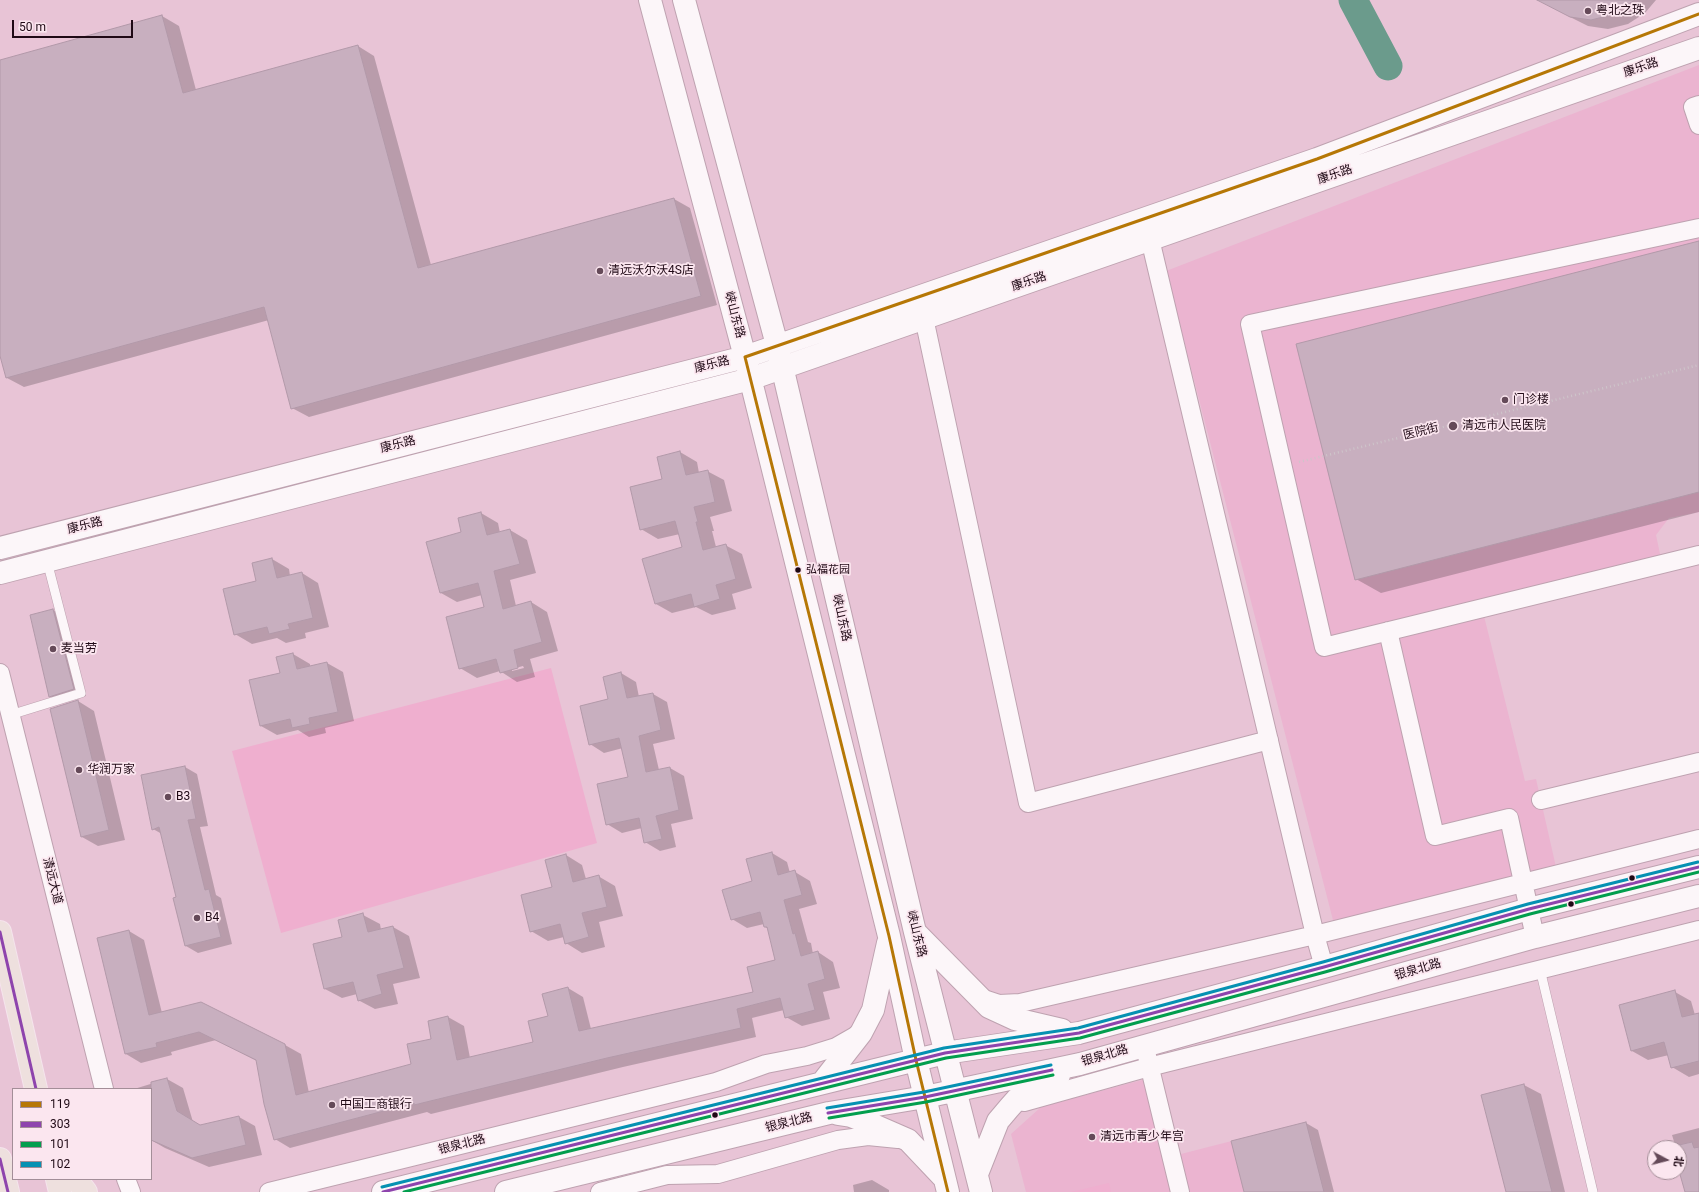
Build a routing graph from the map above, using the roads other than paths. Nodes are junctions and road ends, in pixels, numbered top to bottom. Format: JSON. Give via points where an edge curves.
{"nodes":[{"id":1,"x":650,"y":0,"type":"edge"},
{"id":2,"x":684,"y":0,"type":"edge"},
{"id":3,"x":1694,"y":0,"type":"edge"},
{"id":4,"x":1692,"y":17,"type":"edge"},
{"id":5,"x":1699,"y":48,"type":"edge"},
{"id":6,"x":1699,"y":104,"type":"edge"},
{"id":7,"x":1699,"y":125,"type":"edge"},
{"id":8,"x":1699,"y":228,"type":"edge"},
{"id":9,"x":1150,"y":239,"type":"junction"},
{"id":10,"x":924,"y":318,"type":"junction"},
{"id":11,"x":778,"y":345,"type":"junction"},
{"id":12,"x":744,"y":357,"type":"junction"},
{"id":13,"x":782,"y":368,"type":"junction"},
{"id":14,"x":750,"y":379,"type":"junction"},
{"id":15,"x":0,"y":548,"type":"edge"},
{"id":16,"x":1699,"y":555,"type":"edge"},
{"id":17,"x":46,"y":561,"type":"junction"},
{"id":18,"x":0,"y":573,"type":"edge"},
{"id":19,"x":1388,"y":631,"type":"junction"},
{"id":20,"x":0,"y":673,"type":"edge"},
{"id":21,"x":10,"y":715,"type":"junction"},
{"id":22,"x":1269,"y":740,"type":"junction"},
{"id":23,"x":1699,"y":762,"type":"edge"},
{"id":24,"x":1541,"y":800,"type":"dead end"},
{"id":25,"x":1699,"y":839,"type":"edge"},
{"id":26,"x":1699,"y":867,"type":"edge"},
{"id":27,"x":1523,"y":883,"type":"junction"},
{"id":28,"x":1699,"y":896,"type":"edge"},
{"id":29,"x":1529,"y":909,"type":"junction"},
{"id":30,"x":1699,"y":930,"type":"edge"},
{"id":31,"x":0,"y":932,"type":"edge"},
{"id":32,"x":915,"y":932,"type":"junction"},
{"id":33,"x":1314,"y":935,"type":"junction"},
{"id":34,"x":889,"y":936,"type":"junction"},
{"id":35,"x":1535,"y":937,"type":"junction"},
{"id":36,"x":1324,"y":967,"type":"junction"},
{"id":37,"x":1540,"y":969,"type":"junction"},
{"id":38,"x":974,"y":994,"type":"junction"},
{"id":39,"x":861,"y":1033,"type":"junction"},
{"id":40,"x":1079,"y":1033,"type":"junction"},
{"id":41,"x":1146,"y":1045,"type":"junction"},
{"id":42,"x":945,"y":1053,"type":"junction"},
{"id":43,"x":916,"y":1060,"type":"junction"},
{"id":44,"x":1080,"y":1064,"type":"junction"},
{"id":45,"x":1149,"y":1067,"type":"junction"},
{"id":46,"x":822,"y":1083,"type":"junction"},
{"id":47,"x":36,"y":1088,"type":"edge"},
{"id":48,"x":104,"y":1088,"type":"edge"},
{"id":49,"x":955,"y":1090,"type":"junction"},
{"id":50,"x":925,"y":1096,"type":"junction"},
{"id":51,"x":829,"y":1113,"type":"junction"},
{"id":52,"x":998,"y":1121,"type":"junction"},
{"id":53,"x":908,"y":1140,"type":"junction"},
{"id":54,"x":0,"y":1159,"type":"edge"},
{"id":55,"x":57,"y":1180,"type":"edge"},
{"id":56,"x":77,"y":1180,"type":"edge"},
{"id":57,"x":126,"y":1180,"type":"edge"},
{"id":58,"x":979,"y":1183,"type":"edge"},
{"id":59,"x":946,"y":1185,"type":"edge"},
{"id":60,"x":8,"y":1192,"type":"edge"},
{"id":61,"x":60,"y":1192,"type":"edge"},
{"id":62,"x":86,"y":1192,"type":"edge"},
{"id":63,"x":131,"y":1192,"type":"edge"},
{"id":64,"x":269,"y":1192,"type":"edge"},
{"id":65,"x":383,"y":1192,"type":"edge"},
{"id":66,"x":506,"y":1192,"type":"edge"},
{"id":67,"x":600,"y":1192,"type":"edge"},
{"id":68,"x":1180,"y":1192,"type":"edge"},
{"id":69,"x":1593,"y":1192,"type":"edge"}],
"edges":[{"from":1,"to":12,"type":"main road","name":"峡山东路"},
{"from":2,"to":11,"type":"main road","name":"峡山东路"},
{"from":3,"to":4,"type":"main road"},
{"from":4,"to":11,"type":"main road","name":"康乐路","via":[[1317,159]]},
{"from":5,"to":9,"type":"main road","name":"康乐路"},
{"from":6,"to":7,"type":"street","via":[[1693,107]]},
{"from":8,"to":19,"type":"street","via":[[1250,324],[1324,647]]},
{"from":9,"to":10,"type":"main road","name":"康乐路"},
{"from":9,"to":22,"type":"street"},
{"from":10,"to":13,"type":"main road","name":"康乐路"},
{"from":10,"to":22,"type":"street","via":[[1028,803]]},
{"from":11,"to":12,"type":"main road","name":"康乐路"},
{"from":11,"to":13,"type":"main road","name":"峡山东路"},
{"from":12,"to":14,"type":"main road","name":"峡山东路"},
{"from":12,"to":15,"type":"main road","name":"康乐路"},
{"from":13,"to":14,"type":"main road","name":"康乐路"},
{"from":13,"to":32,"type":"main road","name":"峡山东路"},
{"from":14,"to":17,"type":"main road","name":"康乐路"},
{"from":14,"to":34,"type":"main road","name":"峡山东路"},
{"from":16,"to":19,"type":"street"},
{"from":17,"to":18,"type":"main road","name":"康乐路"},
{"from":17,"to":21,"type":"lane","via":[[81,693]]},
{"from":19,"to":27,"type":"street","via":[[1435,836],[1509,818]]},
{"from":20,"to":21,"type":"street","name":"清远大道"},
{"from":21,"to":48,"type":"street","name":"清远大道"},
{"from":22,"to":33,"type":"street"},
{"from":23,"to":24,"type":"street"},
{"from":25,"to":27,"type":"street"},
{"from":26,"to":29,"type":"main road"},
{"from":27,"to":29,"type":"street"},
{"from":27,"to":33,"type":"street"},
{"from":28,"to":35,"type":"main road","name":"银泉北路"},
{"from":29,"to":35,"type":"street"},
{"from":29,"to":36,"type":"main road"},
{"from":30,"to":37,"type":"street","name":"银泉北路"},
{"from":31,"to":47,"type":"highway"},
{"from":32,"to":38,"type":"main road"},
{"from":32,"to":42,"type":"main road","name":"峡山东路"},
{"from":33,"to":36,"type":"street"},
{"from":33,"to":38,"type":"street","via":[[1020,1003],[998,1004]]},
{"from":34,"to":39,"type":"main road","via":[[873,1010]]},
{"from":34,"to":43,"type":"main road","name":"峡山东路"},
{"from":35,"to":41,"type":"main road","name":"银泉北路"},
{"from":36,"to":40,"type":"main road"},
{"from":37,"to":45,"type":"street","name":"银泉北路"},
{"from":37,"to":69,"type":"lane"},
{"from":38,"to":40,"type":"main road","via":[[989,1007],[1015,1020]]},
{"from":39,"to":46,"type":"main road"},
{"from":39,"to":64,"type":"street","name":"银泉北路","via":[[836,1047],[766,1064],[716,1082]]},
{"from":40,"to":42,"type":"main road"},
{"from":41,"to":44,"type":"main road","name":"银泉北路"},
{"from":41,"to":45,"type":"street"},
{"from":42,"to":43,"type":"main road"},
{"from":42,"to":49,"type":"main road","name":"峡山东路"},
{"from":43,"to":46,"type":"main road"},
{"from":43,"to":50,"type":"main road","name":"峡山东路"},
{"from":44,"to":49,"type":"main road","name":"银泉北路"},
{"from":44,"to":52,"type":"main road","via":[[1017,1099]]},
{"from":45,"to":52,"type":"street","name":"银泉北路","via":[[1029,1099]]},
{"from":45,"to":68,"type":"street"},
{"from":46,"to":65,"type":"main road"},
{"from":49,"to":50,"type":"main road","name":"银泉北路"},
{"from":49,"to":58,"type":"main road","name":"峡山东路"},
{"from":50,"to":51,"type":"main road","name":"银泉北路"},
{"from":50,"to":59,"type":"main road","name":"峡山东路"},
{"from":51,"to":53,"type":"main road","via":[[851,1116]]},
{"from":51,"to":66,"type":"main road","name":"银泉北路"},
{"from":52,"to":58,"type":"main road"},
{"from":53,"to":59,"type":"main road"},
{"from":53,"to":67,"type":"street","via":[[868,1136],[838,1140],[718,1174],[667,1175]]},
{"from":54,"to":60,"type":"highway"},
{"from":55,"to":61,"type":"highway"},
{"from":56,"to":62,"type":"highway"},
{"from":57,"to":63,"type":"street"}]}
